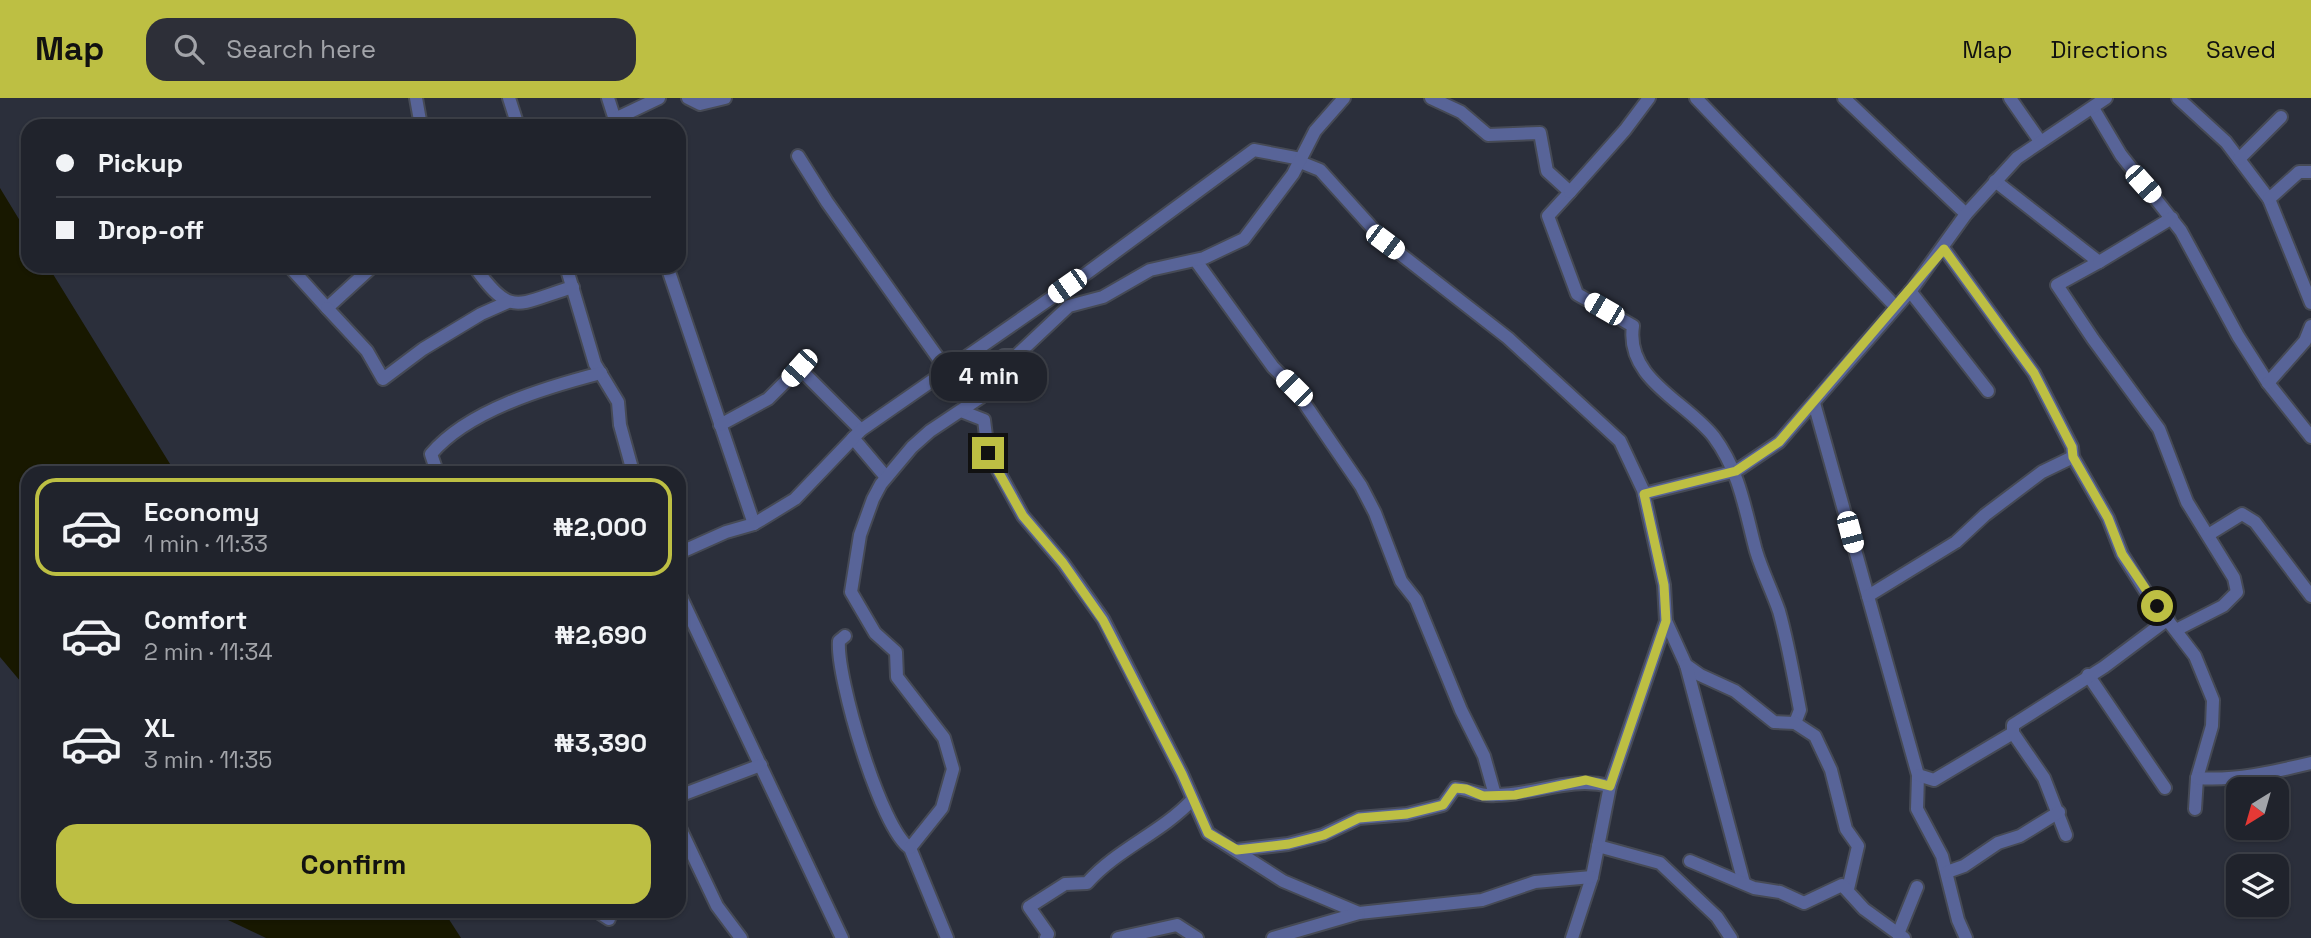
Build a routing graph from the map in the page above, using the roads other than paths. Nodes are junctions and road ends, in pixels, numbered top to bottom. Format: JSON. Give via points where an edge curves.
{"nodes":[{"id":1,"x":416,"y":98,"type":"edge"},
{"id":2,"x":509,"y":98,"type":"edge"},
{"id":3,"x":608,"y":98,"type":"edge"},
{"id":4,"x":659,"y":98,"type":"edge"},
{"id":5,"x":688,"y":98,"type":"edge"},
{"id":6,"x":724,"y":98,"type":"edge"},
{"id":7,"x":1344,"y":98,"type":"edge"},
{"id":8,"x":1431,"y":98,"type":"edge"},
{"id":9,"x":1649,"y":98,"type":"edge"},
{"id":10,"x":1696,"y":98,"type":"edge"},
{"id":11,"x":1844,"y":98,"type":"edge"},
{"id":12,"x":2010,"y":98,"type":"edge"},
{"id":13,"x":2178,"y":98,"type":"edge"},
{"id":14,"x":2101,"y":101,"type":"edge"},
{"id":15,"x":2281,"y":117,"type":"dead end"},
{"id":16,"x":420,"y":119,"type":"edge"},
{"id":17,"x":516,"y":119,"type":"edge"},
{"id":18,"x":615,"y":119,"type":"edge"},
{"id":19,"x":623,"y":119,"type":"edge"},
{"id":20,"x":2040,"y":141,"type":"junction"},
{"id":21,"x":798,"y":156,"type":"dead end"},
{"id":22,"x":2239,"y":159,"type":"junction"},
{"id":23,"x":1300,"y":160,"type":"junction"},
{"id":24,"x":2311,"y":172,"type":"edge"},
{"id":25,"x":1995,"y":181,"type":"junction"},
{"id":26,"x":1570,"y":192,"type":"junction"},
{"id":27,"x":2269,"y":199,"type":"junction"},
{"id":28,"x":1966,"y":214,"type":"junction"},
{"id":29,"x":2172,"y":218,"type":"junction"},
{"id":30,"x":1944,"y":249,"type":"junction"},
{"id":31,"x":1196,"y":261,"type":"junction"},
{"id":32,"x":2099,"y":262,"type":"junction"},
{"id":33,"x":295,"y":273,"type":"edge"},
{"id":34,"x":365,"y":273,"type":"edge"},
{"id":35,"x":480,"y":273,"type":"edge"},
{"id":36,"x":568,"y":273,"type":"edge"},
{"id":37,"x":669,"y":273,"type":"edge"},
{"id":38,"x":573,"y":287,"type":"junction"},
{"id":39,"x":1910,"y":291,"type":"junction"},
{"id":40,"x":508,"y":302,"type":"junction"},
{"id":41,"x":2311,"y":303,"type":"edge"},
{"id":42,"x":1895,"y":306,"type":"junction"},
{"id":43,"x":327,"y":308,"type":"junction"},
{"id":44,"x":2311,"y":326,"type":"edge"},
{"id":45,"x":946,"y":369,"type":"junction"},
{"id":46,"x":601,"y":373,"type":"junction"},
{"id":47,"x":2268,"y":383,"type":"junction"},
{"id":48,"x":1988,"y":391,"type":"dead end"},
{"id":49,"x":1814,"y":403,"type":"junction"},
{"id":50,"x":961,"y":411,"type":"junction"},
{"id":51,"x":720,"y":425,"type":"junction"},
{"id":52,"x":857,"y":434,"type":"junction"},
{"id":53,"x":2311,"y":437,"type":"edge"},
{"id":54,"x":2073,"y":457,"type":"junction"},
{"id":55,"x":435,"y":466,"type":"edge"},
{"id":56,"x":632,"y":466,"type":"edge"},
{"id":57,"x":1736,"y":471,"type":"junction"},
{"id":58,"x":886,"y":477,"type":"junction"},
{"id":59,"x":1644,"y":494,"type":"junction"},
{"id":60,"x":754,"y":524,"type":"junction"},
{"id":61,"x":2208,"y":535,"type":"junction"},
{"id":62,"x":686,"y":550,"type":"edge"},
{"id":63,"x":1868,"y":596,"type":"junction"},
{"id":64,"x":2311,"y":596,"type":"edge"},
{"id":65,"x":686,"y":608,"type":"edge"},
{"id":66,"x":1666,"y":621,"type":"junction"},
{"id":67,"x":2172,"y":624,"type":"junction"},
{"id":68,"x":845,"y":636,"type":"dead end"},
{"id":69,"x":1686,"y":665,"type":"junction"},
{"id":70,"x":2088,"y":675,"type":"junction"},
{"id":71,"x":1795,"y":723,"type":"junction"},
{"id":72,"x":2013,"y":733,"type":"junction"},
{"id":73,"x":2311,"y":763,"type":"edge"},
{"id":74,"x":761,"y":765,"type":"junction"},
{"id":75,"x":1918,"y":775,"type":"junction"},
{"id":76,"x":2197,"y":778,"type":"junction"},
{"id":77,"x":1610,"y":786,"type":"junction"},
{"id":78,"x":2165,"y":788,"type":"dead end"},
{"id":79,"x":686,"y":793,"type":"edge"},
{"id":80,"x":1495,"y":795,"type":"junction"},
{"id":81,"x":1192,"y":800,"type":"junction"},
{"id":82,"x":2195,"y":809,"type":"dead end"},
{"id":83,"x":2059,"y":813,"type":"junction"},
{"id":84,"x":2066,"y":835,"type":"dead end"},
{"id":85,"x":686,"y":841,"type":"edge"},
{"id":86,"x":1598,"y":846,"type":"junction"},
{"id":87,"x":910,"y":848,"type":"junction"},
{"id":88,"x":1237,"y":850,"type":"junction"},
{"id":89,"x":1690,"y":861,"type":"dead end"},
{"id":90,"x":1947,"y":872,"type":"junction"},
{"id":91,"x":1592,"y":877,"type":"junction"},
{"id":92,"x":1744,"y":883,"type":"junction"},
{"id":93,"x":1917,"y":887,"type":"dead end"},
{"id":94,"x":1848,"y":889,"type":"junction"},
{"id":95,"x":1359,"y":913,"type":"junction"},
{"id":96,"x":1901,"y":936,"type":"edge"},
{"id":97,"x":741,"y":938,"type":"edge"},
{"id":98,"x":842,"y":938,"type":"edge"},
{"id":99,"x":947,"y":938,"type":"edge"},
{"id":100,"x":1046,"y":938,"type":"edge"},
{"id":101,"x":1118,"y":938,"type":"edge"},
{"id":102,"x":1197,"y":938,"type":"edge"},
{"id":103,"x":1273,"y":938,"type":"edge"},
{"id":104,"x":1572,"y":938,"type":"edge"},
{"id":105,"x":1731,"y":938,"type":"edge"},
{"id":106,"x":1966,"y":938,"type":"edge"}],
"edges":[{"from":1,"to":16,"type":"street"},
{"from":2,"to":17,"type":"street"},
{"from":3,"to":18,"type":"street"},
{"from":4,"to":19,"type":"street"},
{"from":5,"to":6,"type":"street","via":[[700,104]]},
{"from":7,"to":23,"type":"street","via":[[1315,131]]},
{"from":8,"to":26,"type":"street","via":[[1461,111],[1488,135],[1540,133],[1546,172]]},
{"from":9,"to":26,"type":"street"},
{"from":10,"to":42,"type":"street"},
{"from":11,"to":28,"type":"street"},
{"from":12,"to":20,"type":"street"},
{"from":13,"to":22,"type":"street"},
{"from":14,"to":20,"type":"street"},
{"from":14,"to":29,"type":"street","via":[[2121,155]]},
{"from":15,"to":22,"type":"street"},
{"from":20,"to":25,"type":"street"},
{"from":21,"to":45,"type":"street"},
{"from":22,"to":27,"type":"street"},
{"from":23,"to":31,"type":"street","via":[[1250,233],[1226,250]]},
{"from":23,"to":45,"type":"street","via":[[1254,150]]},
{"from":23,"to":59,"type":"street","via":[[1320,170],[1385,242],[1508,338],[1620,441]]},
{"from":24,"to":27,"type":"street","via":[[2299,172]]},
{"from":25,"to":28,"type":"street"},
{"from":25,"to":32,"type":"street"},
{"from":26,"to":57,"type":"street","via":[[1548,216],[1577,294],[1633,326],[1631,337],[1639,359],[1657,386],[1713,436]]},
{"from":27,"to":41,"type":"street"},
{"from":28,"to":30,"type":"street"},
{"from":29,"to":32,"type":"street"},
{"from":29,"to":47,"type":"street"},
{"from":30,"to":39,"type":"street"},
{"from":30,"to":54,"type":"street","via":[[2034,373]]},
{"from":31,"to":50,"type":"street","via":[[1160,267],[1103,297],[1069,306],[1016,356],[1004,356],[992,364],[981,397]]},
{"from":31,"to":80,"type":"street","via":[[1273,367],[1294,388],[1361,486],[1484,756]]},
{"from":32,"to":61,"type":"street","via":[[2057,285],[2160,429],[2187,502]]},
{"from":33,"to":43,"type":"street"},
{"from":34,"to":43,"type":"street"},
{"from":35,"to":40,"type":"street","via":[[501,300]]},
{"from":36,"to":38,"type":"street"},
{"from":37,"to":51,"type":"street"},
{"from":38,"to":40,"type":"street","via":[[516,304]]},
{"from":38,"to":46,"type":"street"},
{"from":39,"to":42,"type":"street"},
{"from":39,"to":48,"type":"street"},
{"from":40,"to":43,"type":"street","via":[[423,349],[383,379],[367,351]]},
{"from":42,"to":49,"type":"street"},
{"from":44,"to":47,"type":"street","via":[[2305,341]]},
{"from":45,"to":52,"type":"street"},
{"from":46,"to":55,"type":"street","via":[[510,402],[441,443],[431,454]]},
{"from":46,"to":56,"type":"street","via":[[618,402]]},
{"from":47,"to":53,"type":"street"},
{"from":49,"to":57,"type":"street","via":[[1779,442]]},
{"from":49,"to":63,"type":"street"},
{"from":50,"to":58,"type":"street","via":[[930,431]]},
{"from":50,"to":81,"type":"street","via":[[984,420],[988,453],[1023,516],[1103,620]]},
{"from":51,"to":52,"type":"street","via":[[768,399],[799,368]]},
{"from":51,"to":60,"type":"street"},
{"from":52,"to":58,"type":"street"},
{"from":52,"to":60,"type":"street","via":[[795,499]]},
{"from":54,"to":63,"type":"street","via":[[2042,472],[1956,542]]},
{"from":54,"to":67,"type":"street","via":[[2108,518],[2122,554]]},
{"from":57,"to":59,"type":"street"},
{"from":57,"to":71,"type":"street","via":[[1757,554],[1779,612],[1800,710]]},
{"from":58,"to":87,"type":"street","via":[[859,535],[851,592],[875,633],[896,652],[897,677],[944,738],[953,769],[942,808]]},
{"from":59,"to":66,"type":"street","via":[[1664,585]]},
{"from":60,"to":62,"type":"street"},
{"from":61,"to":64,"type":"street","via":[[2242,514],[2255,522]]},
{"from":61,"to":67,"type":"street","via":[[2234,578],[2236,592],[2223,606]]},
{"from":63,"to":75,"type":"street"},
{"from":65,"to":74,"type":"street"},
{"from":66,"to":69,"type":"street"},
{"from":66,"to":77,"type":"street"},
{"from":67,"to":70,"type":"street"},
{"from":67,"to":76,"type":"street","via":[[2195,656],[2213,700],[2212,726]]},
{"from":68,"to":87,"type":"street","via":[[839,641],[837,659],[863,755],[889,823],[900,842]]},
{"from":69,"to":71,"type":"street","via":[[1735,691],[1774,722]]},
{"from":69,"to":92,"type":"street"},
{"from":70,"to":72,"type":"street","via":[[2014,724]]},
{"from":70,"to":78,"type":"street"},
{"from":71,"to":94,"type":"street","via":[[1817,740],[1831,770],[1846,829],[1858,846]]},
{"from":72,"to":75,"type":"street","via":[[1934,780]]},
{"from":72,"to":83,"type":"street","via":[[2044,778]]},
{"from":73,"to":76,"type":"street","via":[[2261,775]]},
{"from":74,"to":79,"type":"street"},
{"from":74,"to":98,"type":"street"},
{"from":75,"to":90,"type":"street","via":[[1917,809]]},
{"from":76,"to":82,"type":"street"},
{"from":77,"to":80,"type":"street","via":[[1586,780]]},
{"from":77,"to":86,"type":"street"},
{"from":80,"to":88,"type":"street","via":[[1455,788],[1443,805],[1359,818],[1324,835],[1289,844]]},
{"from":81,"to":88,"type":"street","via":[[1208,833]]},
{"from":81,"to":100,"type":"street","via":[[1175,818],[1106,862],[1087,883],[1065,884],[1029,907],[1048,934]]},
{"from":83,"to":84,"type":"street"},
{"from":83,"to":90,"type":"street"},
{"from":85,"to":97,"type":"street","via":[[717,906]]},
{"from":86,"to":91,"type":"street"},
{"from":86,"to":105,"type":"street","via":[[1660,863],[1717,917]]},
{"from":87,"to":99,"type":"street"},
{"from":88,"to":95,"type":"street","via":[[1283,881]]},
{"from":89,"to":92,"type":"street"},
{"from":90,"to":106,"type":"street"},
{"from":91,"to":95,"type":"street","via":[[1535,882],[1482,901]]},
{"from":91,"to":104,"type":"street"},
{"from":92,"to":94,"type":"street","via":[[1804,903],[1842,885]]},
{"from":93,"to":96,"type":"street"},
{"from":94,"to":96,"type":"street","via":[[1864,909]]},
{"from":95,"to":103,"type":"street"},
{"from":101,"to":102,"type":"street","via":[[1177,925]]}]}
